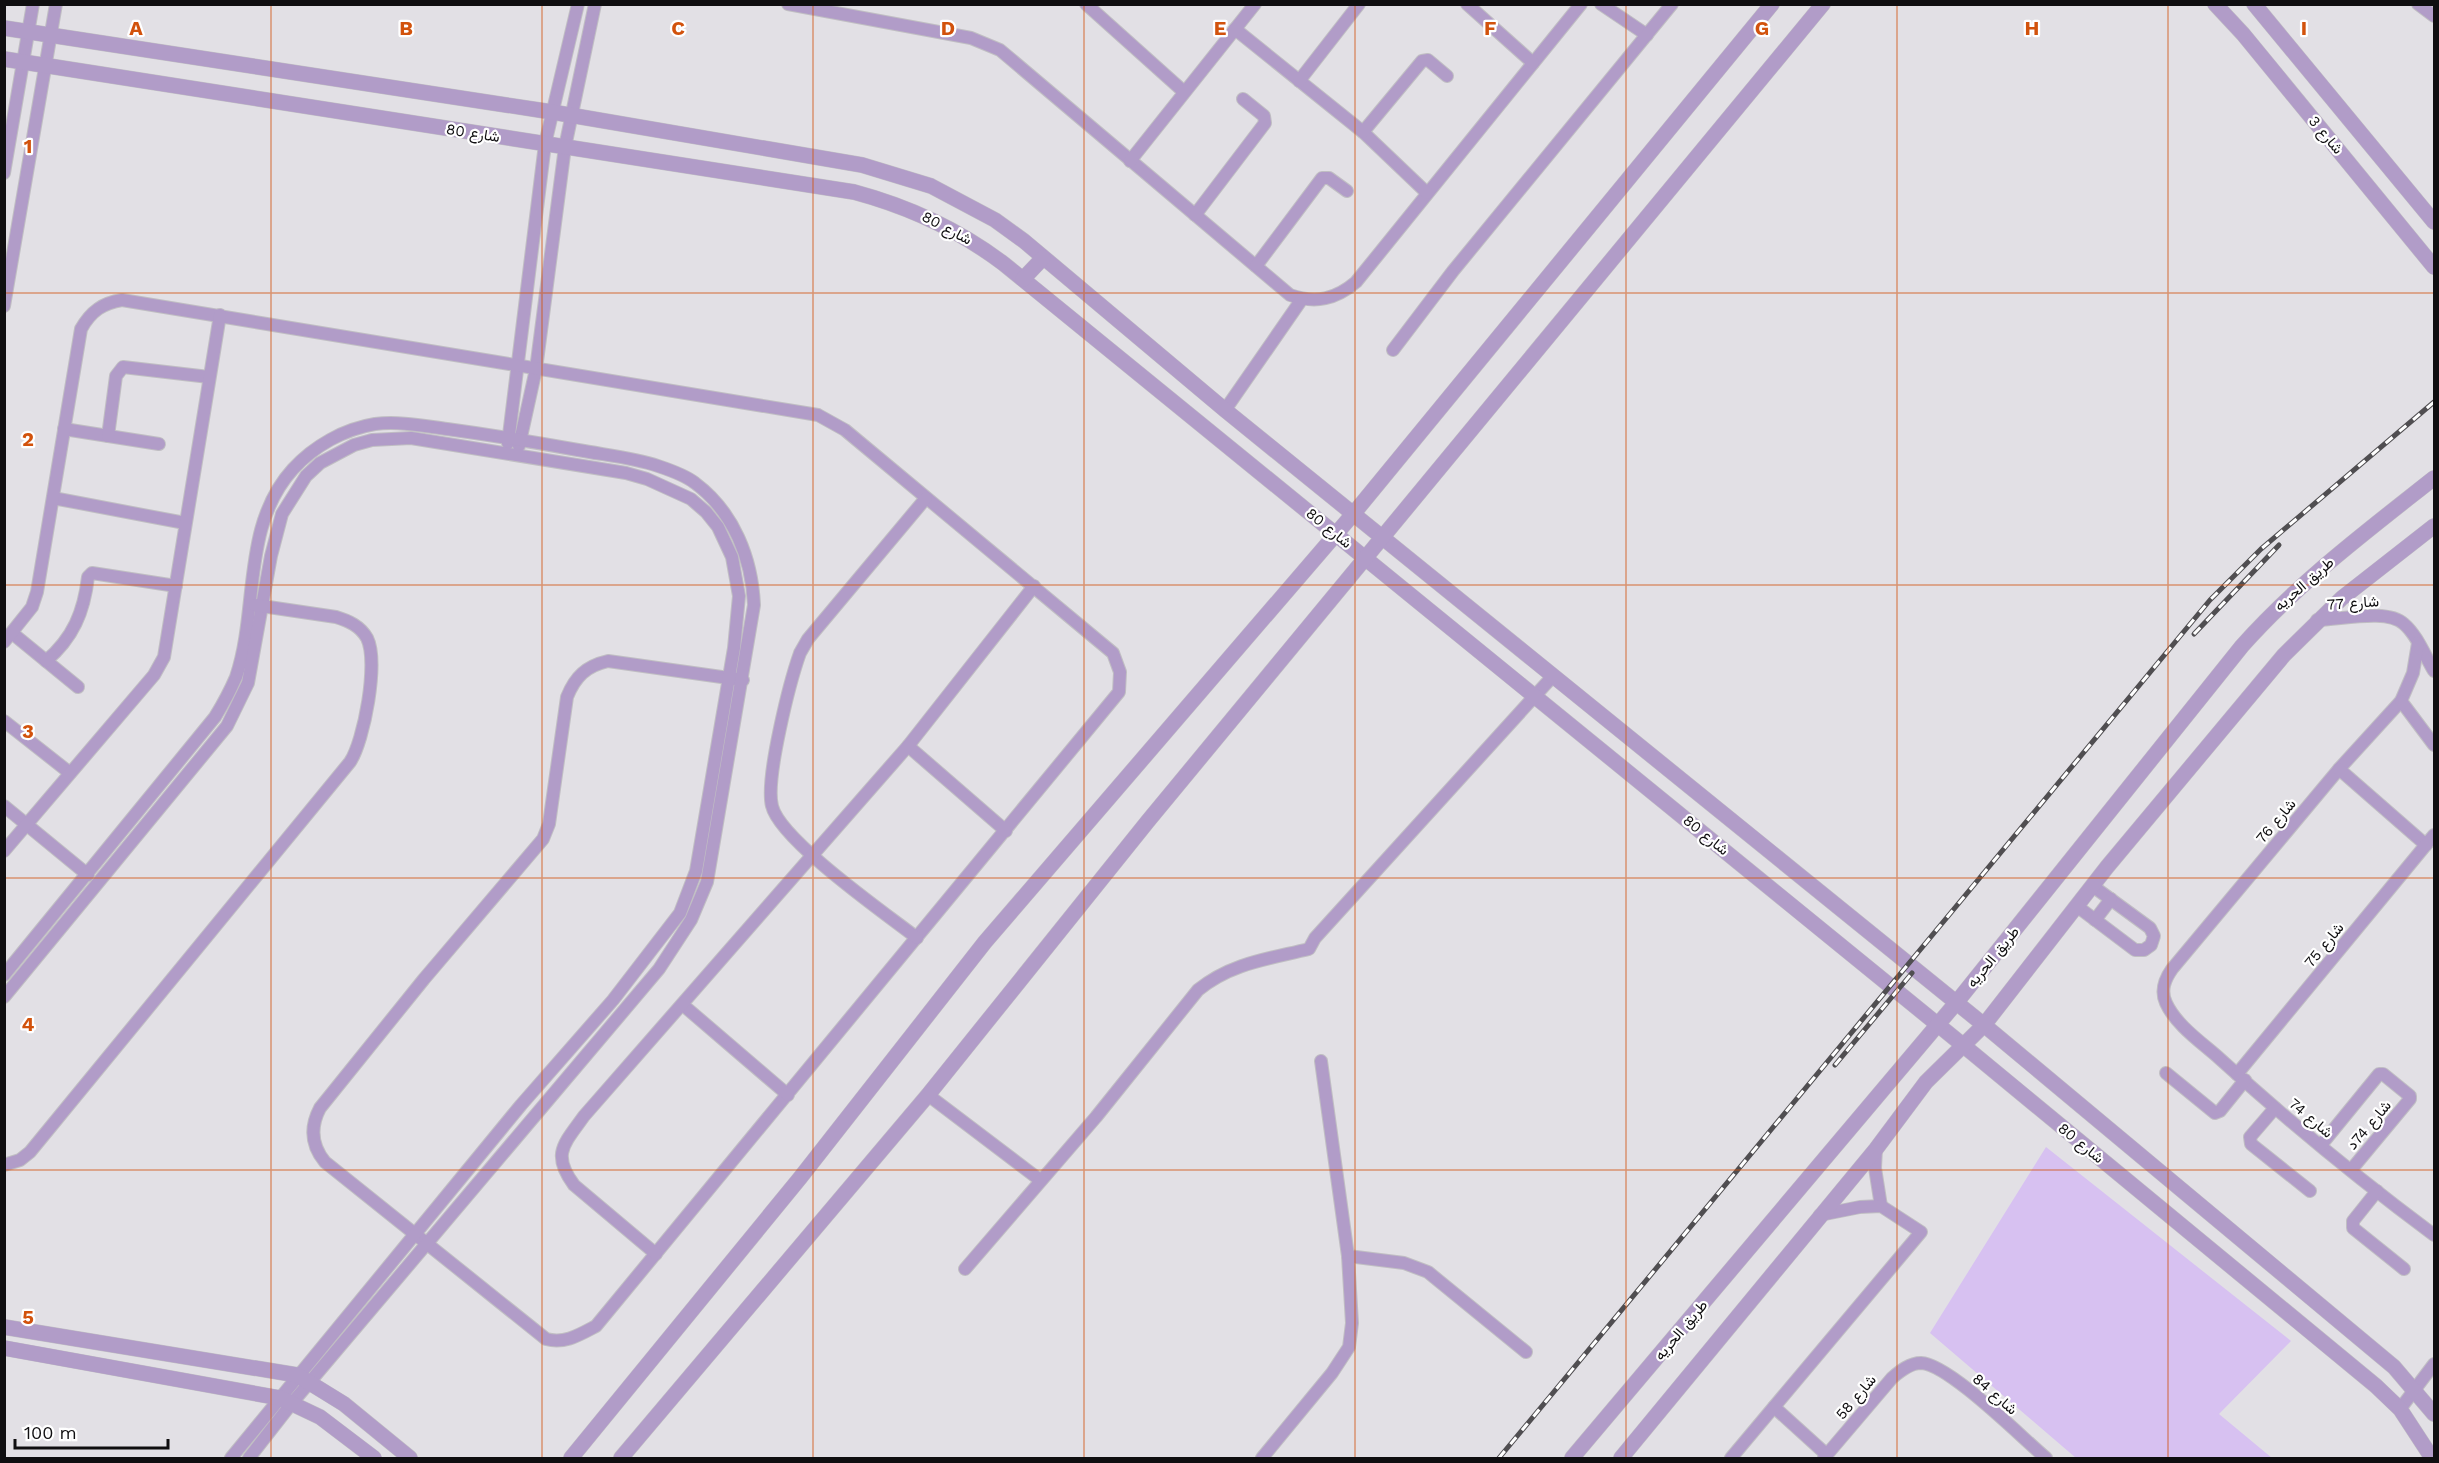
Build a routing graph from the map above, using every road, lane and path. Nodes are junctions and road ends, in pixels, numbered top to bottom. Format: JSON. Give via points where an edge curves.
{"nodes":[{"id":1,"x":33,"y":4,"type":"edge"},
{"id":2,"x":56,"y":4,"type":"edge"},
{"id":3,"x":578,"y":4,"type":"edge"},
{"id":4,"x":595,"y":4,"type":"edge"},
{"id":5,"x":788,"y":4,"type":"edge"},
{"id":6,"x":1086,"y":4,"type":"edge"},
{"id":7,"x":1255,"y":4,"type":"edge"},
{"id":8,"x":1359,"y":4,"type":"edge"},
{"id":9,"x":1467,"y":4,"type":"edge"},
{"id":10,"x":1581,"y":4,"type":"edge"},
{"id":11,"x":1601,"y":4,"type":"edge"},
{"id":12,"x":1672,"y":4,"type":"edge"},
{"id":13,"x":1772,"y":4,"type":"edge"},
{"id":14,"x":1823,"y":4,"type":"edge"},
{"id":15,"x":2215,"y":4,"type":"edge"},
{"id":16,"x":2254,"y":4,"type":"edge"},
{"id":17,"x":2418,"y":4,"type":"edge"},
{"id":18,"x":842,"y":9,"type":"edge"},
{"id":19,"x":2434,"y":16,"type":"edge"},
{"id":20,"x":4,"y":28,"type":"edge"},
{"id":21,"x":1236,"y":29,"type":"junction"},
{"id":22,"x":29,"y":32,"type":"junction"},
{"id":23,"x":1647,"y":35,"type":"junction"},
{"id":24,"x":52,"y":37,"type":"junction"},
{"id":25,"x":4,"y":59,"type":"edge"},
{"id":26,"x":22,"y":62,"type":"junction"},
{"id":27,"x":1533,"y":63,"type":"junction"},
{"id":28,"x":47,"y":66,"type":"junction"},
{"id":29,"x":1448,"y":76,"type":"dead end"},
{"id":30,"x":1299,"y":81,"type":"junction"},
{"id":31,"x":1184,"y":91,"type":"junction"},
{"id":32,"x":1243,"y":99,"type":"dead end"},
{"id":33,"x":552,"y":112,"type":"junction"},
{"id":34,"x":570,"y":117,"type":"junction"},
{"id":35,"x":1362,"y":132,"type":"junction"},
{"id":36,"x":545,"y":144,"type":"junction"},
{"id":37,"x":565,"y":147,"type":"junction"},
{"id":38,"x":1130,"y":161,"type":"junction"},
{"id":39,"x":4,"y":173,"type":"edge"},
{"id":40,"x":1347,"y":191,"type":"dead end"},
{"id":41,"x":1427,"y":193,"type":"junction"},
{"id":42,"x":1195,"y":215,"type":"junction"},
{"id":43,"x":2434,"y":222,"type":"edge"},
{"id":44,"x":1043,"y":258,"type":"junction"},
{"id":45,"x":1256,"y":266,"type":"junction"},
{"id":46,"x":2434,"y":267,"type":"edge"},
{"id":47,"x":1023,"y":279,"type":"junction"},
{"id":48,"x":1302,"y":299,"type":"junction"},
{"id":49,"x":4,"y":306,"type":"edge"},
{"id":50,"x":220,"y":315,"type":"junction"},
{"id":51,"x":1393,"y":350,"type":"dead end"},
{"id":52,"x":519,"y":365,"type":"junction"},
{"id":53,"x":536,"y":369,"type":"junction"},
{"id":54,"x":209,"y":377,"type":"junction"},
{"id":55,"x":1225,"y":410,"type":"junction"},
{"id":56,"x":64,"y":429,"type":"junction"},
{"id":57,"x":108,"y":436,"type":"junction"},
{"id":58,"x":515,"y":438,"type":"junction"},
{"id":59,"x":159,"y":444,"type":"dead end"},
{"id":60,"x":512,"y":454,"type":"junction"},
{"id":61,"x":2434,"y":478,"type":"edge"},
{"id":62,"x":53,"y":498,"type":"junction"},
{"id":63,"x":926,"y":498,"type":"junction"},
{"id":64,"x":1354,"y":513,"type":"junction"},
{"id":65,"x":185,"y":523,"type":"junction"},
{"id":66,"x":2434,"y":526,"type":"edge"},
{"id":67,"x":1335,"y":533,"type":"junction"},
{"id":68,"x":1384,"y":538,"type":"junction"},
{"id":69,"x":1367,"y":558,"type":"junction"},
{"id":70,"x":176,"y":586,"type":"junction"},
{"id":71,"x":1034,"y":586,"type":"junction"},
{"id":72,"x":249,"y":604,"type":"junction"},
{"id":73,"x":263,"y":606,"type":"junction"},
{"id":74,"x":2317,"y":620,"type":"junction"},
{"id":75,"x":8,"y":637,"type":"edge"},
{"id":76,"x":2418,"y":643,"type":"junction"},
{"id":77,"x":46,"y":661,"type":"junction"},
{"id":78,"x":2434,"y":671,"type":"edge"},
{"id":79,"x":1553,"y":676,"type":"junction"},
{"id":80,"x":729,"y":678,"type":"junction"},
{"id":81,"x":743,"y":680,"type":"junction"},
{"id":82,"x":78,"y":687,"type":"dead end"},
{"id":83,"x":1534,"y":696,"type":"junction"},
{"id":84,"x":2401,"y":701,"type":"junction"},
{"id":85,"x":4,"y":721,"type":"edge"},
{"id":86,"x":1623,"y":733,"type":"junction"},
{"id":87,"x":2434,"y":745,"type":"edge"},
{"id":88,"x":908,"y":746,"type":"junction"},
{"id":89,"x":1605,"y":753,"type":"junction"},
{"id":90,"x":2339,"y":769,"type":"junction"},
{"id":91,"x":70,"y":773,"type":"junction"},
{"id":92,"x":4,"y":806,"type":"edge"},
{"id":93,"x":26,"y":824,"type":"junction"},
{"id":94,"x":1006,"y":831,"type":"junction"},
{"id":95,"x":2434,"y":835,"type":"edge"},
{"id":96,"x":2426,"y":845,"type":"junction"},
{"id":97,"x":4,"y":851,"type":"edge"},
{"id":98,"x":811,"y":855,"type":"junction"},
{"id":99,"x":88,"y":875,"type":"junction"},
{"id":100,"x":2094,"y":887,"type":"junction"},
{"id":101,"x":2111,"y":899,"type":"junction"},
{"id":102,"x":2078,"y":907,"type":"junction"},
{"id":103,"x":2096,"y":920,"type":"junction"},
{"id":104,"x":917,"y":938,"type":"junction"},
{"id":105,"x":4,"y":975,"type":"edge"},
{"id":106,"x":4,"y":997,"type":"edge"},
{"id":107,"x":1956,"y":1003,"type":"junction"},
{"id":108,"x":683,"y":1005,"type":"junction"},
{"id":109,"x":2175,"y":1017,"type":"joint"},
{"id":110,"x":1938,"y":1025,"type":"junction"},
{"id":111,"x":1983,"y":1025,"type":"junction"},
{"id":112,"x":1964,"y":1046,"type":"junction"},
{"id":113,"x":1321,"y":1061,"type":"dead end"},
{"id":114,"x":2166,"y":1073,"type":"dead end"},
{"id":115,"x":2241,"y":1077,"type":"junction"},
{"id":116,"x":788,"y":1095,"type":"junction"},
{"id":117,"x":928,"y":1095,"type":"junction"},
{"id":118,"x":2275,"y":1108,"type":"junction"},
{"id":119,"x":2321,"y":1145,"type":"junction"},
{"id":120,"x":1876,"y":1149,"type":"junction"},
{"id":121,"x":4,"y":1165,"type":"edge"},
{"id":122,"x":2351,"y":1170,"type":"junction"},
{"id":123,"x":1040,"y":1180,"type":"junction"},
{"id":124,"x":2310,"y":1191,"type":"dead end"},
{"id":125,"x":2376,"y":1191,"type":"junction"},
{"id":126,"x":1881,"y":1206,"type":"junction"},
{"id":127,"x":1819,"y":1215,"type":"junction"},
{"id":128,"x":415,"y":1235,"type":"junction"},
{"id":129,"x":2434,"y":1235,"type":"edge"},
{"id":130,"x":427,"y":1245,"type":"junction"},
{"id":131,"x":656,"y":1254,"type":"junction"},
{"id":132,"x":1348,"y":1256,"type":"junction"},
{"id":133,"x":965,"y":1269,"type":"dead end"},
{"id":134,"x":2404,"y":1269,"type":"dead end"},
{"id":135,"x":4,"y":1327,"type":"edge"},
{"id":136,"x":4,"y":1348,"type":"edge"},
{"id":137,"x":1526,"y":1352,"type":"dead end"},
{"id":138,"x":1918,"y":1363,"type":"joint"},
{"id":139,"x":2434,"y":1364,"type":"edge"},
{"id":140,"x":304,"y":1378,"type":"junction"},
{"id":141,"x":2415,"y":1388,"type":"junction"},
{"id":142,"x":286,"y":1400,"type":"junction"},
{"id":143,"x":1774,"y":1407,"type":"junction"},
{"id":144,"x":2400,"y":1409,"type":"junction"},
{"id":145,"x":2434,"y":1414,"type":"edge"},
{"id":146,"x":1826,"y":1456,"type":"edge"},
{"id":147,"x":231,"y":1458,"type":"edge"},
{"id":148,"x":249,"y":1458,"type":"edge"},
{"id":149,"x":374,"y":1458,"type":"edge"},
{"id":150,"x":410,"y":1458,"type":"edge"},
{"id":151,"x":570,"y":1458,"type":"edge"},
{"id":152,"x":621,"y":1458,"type":"edge"},
{"id":153,"x":1262,"y":1458,"type":"edge"},
{"id":154,"x":1572,"y":1458,"type":"edge"},
{"id":155,"x":1621,"y":1458,"type":"edge"},
{"id":156,"x":1731,"y":1458,"type":"edge"},
{"id":157,"x":2046,"y":1458,"type":"edge"},
{"id":158,"x":2432,"y":1458,"type":"edge"}],
"edges":[{"from":1,"to":22,"type":"street"},
{"from":2,"to":24,"type":"street"},
{"from":3,"to":33,"type":"street"},
{"from":4,"to":34,"type":"street"},
{"from":5,"to":18,"type":"street"},
{"from":6,"to":31,"type":"street"},
{"from":7,"to":21,"type":"street"},
{"from":8,"to":30,"type":"street"},
{"from":9,"to":27,"type":"street"},
{"from":10,"to":27,"type":"street"},
{"from":11,"to":23,"type":"street"},
{"from":12,"to":23,"type":"street"},
{"from":13,"to":64,"type":"street"},
{"from":14,"to":68,"type":"street"},
{"from":15,"to":46,"type":"street","name":"شارع 3"},
{"from":16,"to":43,"type":"street","name":"شارع 3"},
{"from":17,"to":19,"type":"street"},
{"from":18,"to":38,"type":"street","via":[[993,46]]},
{"from":20,"to":22,"type":"street","name":"شارع 80"},
{"from":21,"to":30,"type":"street"},
{"from":21,"to":31,"type":"street"},
{"from":22,"to":24,"type":"street","name":"شارع 80"},
{"from":22,"to":26,"type":"street"},
{"from":23,"to":51,"type":"street"},
{"from":24,"to":28,"type":"street"},
{"from":24,"to":33,"type":"street","name":"شارع 80"},
{"from":25,"to":26,"type":"street","name":"شارع 80"},
{"from":26,"to":28,"type":"street","name":"شارع 80"},
{"from":26,"to":39,"type":"street"},
{"from":27,"to":41,"type":"street"},
{"from":28,"to":36,"type":"street","name":"شارع 80"},
{"from":28,"to":49,"type":"street"},
{"from":29,"to":35,"type":"street","via":[[1428,60],[1422,61]]},
{"from":30,"to":35,"type":"street"},
{"from":31,"to":38,"type":"street"},
{"from":32,"to":42,"type":"street","via":[[1264,116],[1264,123]]},
{"from":33,"to":34,"type":"street","name":"شارع 80"},
{"from":33,"to":36,"type":"street"},
{"from":34,"to":37,"type":"street"},
{"from":34,"to":44,"type":"street","name":"شارع 80","via":[[897,174],[964,202],[995,220]]},
{"from":35,"to":41,"type":"street"},
{"from":36,"to":37,"type":"street","name":"شارع 80"},
{"from":36,"to":52,"type":"street"},
{"from":37,"to":47,"type":"street","name":"شارع 80","via":[[854,192],[886,201],[948,226]]},
{"from":37,"to":53,"type":"street"},
{"from":38,"to":42,"type":"street"},
{"from":40,"to":45,"type":"street","via":[[1329,178],[1322,178]]},
{"from":41,"to":48,"type":"street","via":[[1356,282],[1345,291],[1317,301]]},
{"from":42,"to":45,"type":"street"},
{"from":44,"to":47,"type":"street"},
{"from":44,"to":55,"type":"street","name":"شارع 80"},
{"from":45,"to":48,"type":"street","via":[[1290,295]]},
{"from":47,"to":67,"type":"street","name":"شارع 80"},
{"from":48,"to":55,"type":"street"},
{"from":50,"to":52,"type":"street"},
{"from":50,"to":54,"type":"street"},
{"from":50,"to":56,"type":"street","via":[[122,300],[93,311],[78,339]]},
{"from":52,"to":53,"type":"street"},
{"from":52,"to":58,"type":"street"},
{"from":53,"to":58,"type":"street"},
{"from":53,"to":63,"type":"street","via":[[818,415],[845,430]]},
{"from":54,"to":57,"type":"street","via":[[123,367],[116,376]]},
{"from":54,"to":65,"type":"street"},
{"from":55,"to":64,"type":"street","name":"شارع 80"},
{"from":56,"to":57,"type":"street"},
{"from":56,"to":62,"type":"street"},
{"from":57,"to":59,"type":"street"},
{"from":58,"to":60,"type":"street"},
{"from":58,"to":72,"type":"street","via":[[393,423],[358,428],[334,437],[293,470],[269,506],[259,537]]},
{"from":58,"to":81,"type":"street","via":[[657,465],[694,482],[709,496],[743,545],[751,570],[754,605]]},
{"from":60,"to":73,"type":"street","via":[[391,438],[363,442],[336,452],[306,476],[289,500],[278,528]]},
{"from":60,"to":80,"type":"street","via":[[647,479],[691,499],[706,512],[725,540],[739,596]]},
{"from":61,"to":107,"type":"street","name":"طريق الحريه","via":[[2274,609]]},
{"from":62,"to":65,"type":"street"},
{"from":62,"to":75,"type":"street","via":[[37,592],[32,607]]},
{"from":63,"to":71,"type":"street"},
{"from":63,"to":98,"type":"street","via":[[808,639],[795,666],[770,794],[777,819]]},
{"from":64,"to":67,"type":"street"},
{"from":64,"to":68,"type":"street","name":"شارع 80"},
{"from":65,"to":70,"type":"street"},
{"from":66,"to":74,"type":"street"},
{"from":67,"to":69,"type":"street","name":"شارع 80"},
{"from":67,"to":151,"type":"street","via":[[986,942],[800,1178]]},
{"from":68,"to":69,"type":"street"},
{"from":68,"to":79,"type":"street","name":"شارع 80"},
{"from":69,"to":83,"type":"street","name":"شارع 80"},
{"from":69,"to":117,"type":"street"},
{"from":70,"to":77,"type":"street","via":[[92,573],[72,633]]},
{"from":70,"to":91,"type":"street","via":[[159,666]]},
{"from":71,"to":88,"type":"street"},
{"from":71,"to":94,"type":"street","via":[[1113,653],[1121,683],[1119,692]]},
{"from":72,"to":73,"type":"street"},
{"from":72,"to":99,"type":"street","via":[[236,675],[215,717]]},
{"from":73,"to":106,"type":"street","via":[[248,683],[227,726]]},
{"from":73,"to":121,"type":"street","via":[[349,621],[367,639],[371,663],[362,734],[355,754],[30,1152]]},
{"from":74,"to":76,"type":"street","name":"شارع 77","via":[[2389,615],[2406,625]]},
{"from":74,"to":100,"type":"street","via":[[2250,695]]},
{"from":75,"to":77,"type":"street"},
{"from":76,"to":78,"type":"street","name":"شارع 77"},
{"from":76,"to":84,"type":"street","name":"شارع 76","via":[[2413,673]]},
{"from":77,"to":82,"type":"street"},
{"from":79,"to":83,"type":"street"},
{"from":79,"to":86,"type":"street","name":"شارع 80"},
{"from":80,"to":81,"type":"street"},
{"from":80,"to":128,"type":"street","via":[[696,871],[680,913],[613,1000]]},
{"from":80,"to":128,"type":"street","via":[[608,661],[582,672],[567,697],[549,824],[543,839],[320,1108],[312,1132],[318,1153]]},
{"from":81,"to":130,"type":"street","via":[[707,882],[691,920],[659,969]]},
{"from":83,"to":89,"type":"street","name":"شارع 80"},
{"from":83,"to":123,"type":"street","via":[[1309,949],[1236,967],[1216,975],[1198,990]]},
{"from":84,"to":87,"type":"street"},
{"from":84,"to":90,"type":"street","name":"شارع 76"},
{"from":85,"to":91,"type":"street"},
{"from":86,"to":89,"type":"street"},
{"from":86,"to":107,"type":"street","name":"شارع 80"},
{"from":88,"to":94,"type":"street"},
{"from":88,"to":98,"type":"street"},
{"from":89,"to":110,"type":"street","name":"شارع 80"},
{"from":90,"to":96,"type":"street"},
{"from":90,"to":109,"type":"street","name":"شارع 76","via":[[2165,978],[2165,1001]]},
{"from":91,"to":93,"type":"street"},
{"from":92,"to":93,"type":"street"},
{"from":93,"to":97,"type":"street"},
{"from":93,"to":99,"type":"street"},
{"from":94,"to":104,"type":"street"},
{"from":95,"to":96,"type":"street","name":"شارع 75"},
{"from":96,"to":115,"type":"street","name":"شارع 75"},
{"from":98,"to":104,"type":"street"},
{"from":98,"to":108,"type":"street"},
{"from":99,"to":105,"type":"street"},
{"from":100,"to":101,"type":"street"},
{"from":100,"to":102,"type":"street"},
{"from":101,"to":103,"type":"street"},
{"from":101,"to":103,"type":"street","via":[[2150,928],[2154,936],[2151,945],[2135,950]]},
{"from":102,"to":103,"type":"street"},
{"from":102,"to":111,"type":"street"},
{"from":104,"to":116,"type":"street"},
{"from":107,"to":110,"type":"street","name":"طريق الحريه"},
{"from":107,"to":111,"type":"street","name":"شارع 80"},
{"from":108,"to":116,"type":"street"},
{"from":108,"to":131,"type":"street","via":[[584,1116],[560,1157],[574,1185]]},
{"from":109,"to":115,"type":"street","name":"شارع 74"},
{"from":110,"to":112,"type":"street","name":"شارع 80"},
{"from":110,"to":154,"type":"street","name":"طريق الحريه"},
{"from":111,"to":112,"type":"street"},
{"from":111,"to":141,"type":"street","name":"شارع 80"},
{"from":112,"to":120,"type":"street","via":[[1926,1082]]},
{"from":112,"to":144,"type":"street","name":"شارع 80"},
{"from":113,"to":132,"type":"street"},
{"from":114,"to":115,"type":"street","name":"شارع 75","via":[[2215,1113],[2220,1112]]},
{"from":115,"to":118,"type":"street","name":"شارع 74"},
{"from":116,"to":131,"type":"street"},
{"from":117,"to":123,"type":"street"},
{"from":117,"to":152,"type":"street"},
{"from":118,"to":119,"type":"street","name":"شارع 74"},
{"from":118,"to":124,"type":"street","via":[[2250,1142]]},
{"from":119,"to":122,"type":"street","name":"شارع 74"},
{"from":119,"to":122,"type":"street","name":"شارع 74د","via":[[2379,1074],[2383,1074],[2411,1098]]},
{"from":120,"to":126,"type":"street"},
{"from":120,"to":127,"type":"street"},
{"from":122,"to":125,"type":"street","name":"شارع 74"},
{"from":123,"to":133,"type":"street"},
{"from":125,"to":129,"type":"street","name":"شارع 74"},
{"from":125,"to":134,"type":"street","via":[[2353,1221],[2353,1228]]},
{"from":126,"to":127,"type":"street"},
{"from":126,"to":143,"type":"street","via":[[1922,1232]]},
{"from":127,"to":155,"type":"street"},
{"from":128,"to":130,"type":"street"},
{"from":128,"to":140,"type":"street"},
{"from":130,"to":131,"type":"street","via":[[546,1339],[556,1341],[569,1340],[596,1326]]},
{"from":130,"to":140,"type":"street"},
{"from":132,"to":137,"type":"street","via":[[1404,1263],[1428,1272]]},
{"from":132,"to":153,"type":"street","via":[[1352,1323],[1349,1347]]},
{"from":135,"to":140,"type":"street"},
{"from":136,"to":142,"type":"street"},
{"from":138,"to":146,"type":"street","name":"شارع 58","via":[[1892,1378]]},
{"from":138,"to":157,"type":"street","name":"شارع 84","via":[[1944,1371]]},
{"from":139,"to":141,"type":"street"},
{"from":140,"to":142,"type":"street"},
{"from":140,"to":150,"type":"street","via":[[344,1404]]},
{"from":141,"to":144,"type":"street"},
{"from":141,"to":145,"type":"street","name":"شارع 80"},
{"from":142,"to":147,"type":"street"},
{"from":142,"to":148,"type":"street"},
{"from":142,"to":149,"type":"street","via":[[320,1417]]},
{"from":143,"to":146,"type":"street"},
{"from":143,"to":156,"type":"street"},
{"from":144,"to":158,"type":"street","name":"شارع 80"}]}
